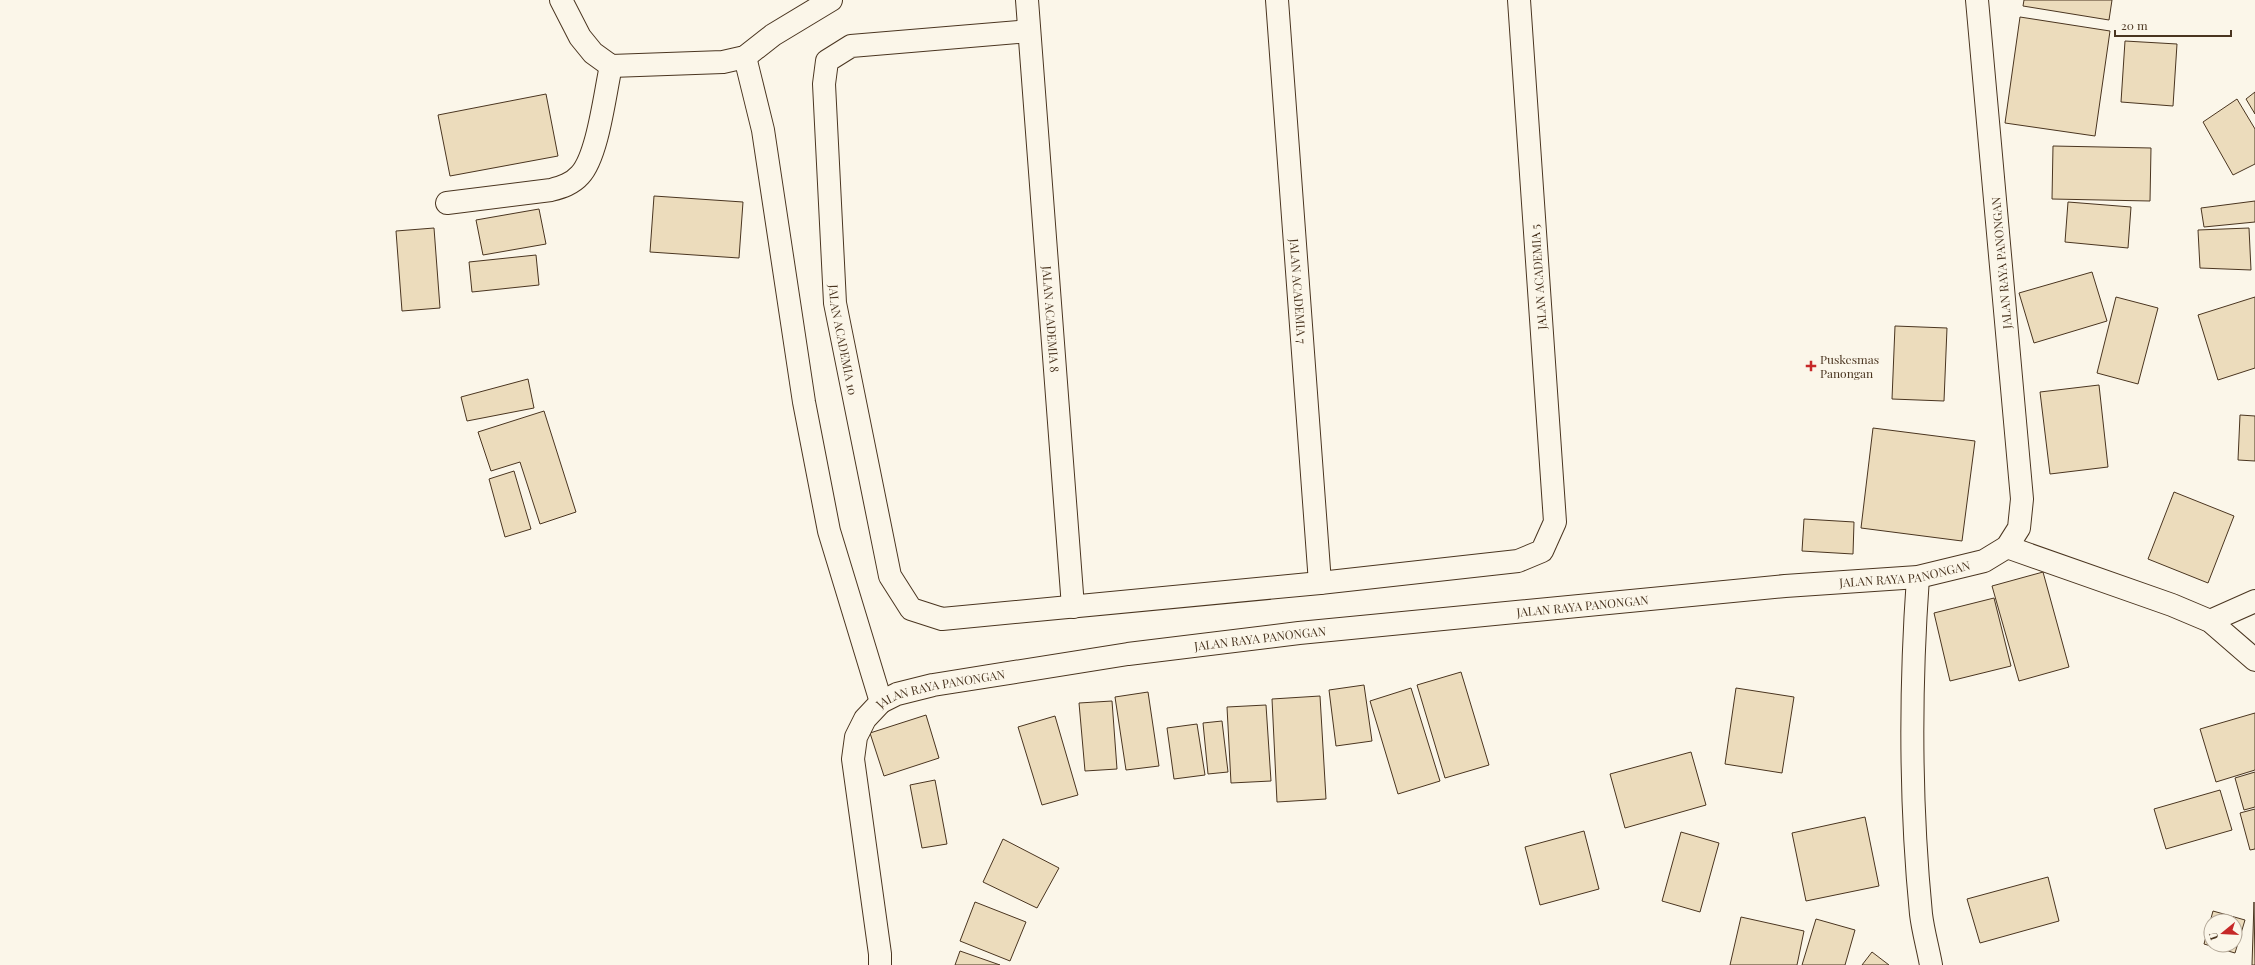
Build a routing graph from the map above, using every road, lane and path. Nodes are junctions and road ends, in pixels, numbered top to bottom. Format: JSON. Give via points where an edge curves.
{"nodes":[{"id":1,"x":561,"y":0,"type":"edge"},
{"id":2,"x":831,"y":0,"type":"edge"},
{"id":3,"x":1027,"y":0,"type":"edge"},
{"id":4,"x":1277,"y":0,"type":"edge"},
{"id":5,"x":1520,"y":0,"type":"edge"},
{"id":6,"x":1977,"y":0,"type":"edge"},
{"id":7,"x":1029,"y":31,"type":"junction"},
{"id":8,"x":745,"y":57,"type":"junction"},
{"id":9,"x":611,"y":66,"type":"junction"},
{"id":10,"x":447,"y":203,"type":"dead end"},
{"id":11,"x":2008,"y":547,"type":"junction"},
{"id":12,"x":1918,"y":577,"type":"junction"},
{"id":13,"x":1320,"y":583,"type":"junction"},
{"id":14,"x":2255,"y":601,"type":"edge"},
{"id":15,"x":1073,"y":607,"type":"junction"},
{"id":16,"x":2210,"y":621,"type":"junction"},
{"id":17,"x":2255,"y":660,"type":"edge"},
{"id":18,"x":881,"y":702,"type":"junction"},
{"id":19,"x":880,"y":965,"type":"edge"},
{"id":20,"x":1931,"y":965,"type":"edge"}],
"edges":[{"from":1,"to":9,"type":"street","via":[[580,37],[593,53]]},
{"from":2,"to":8,"type":"street","via":[[773,35]]},
{"from":3,"to":7,"type":"street","name":"JALAN ACADEMIA 8"},
{"from":4,"to":13,"type":"street","name":"JALAN ACADEMIA 7"},
{"from":5,"to":13,"type":"street","name":"JALAN ACADEMIA 5","via":[[1555,522],[1542,551],[1518,561]]},
{"from":6,"to":11,"type":"street","name":"JALAN RAYA PANONGAN","via":[[2022,499],[2019,528]]},
{"from":7,"to":15,"type":"street","name":"JALAN ACADEMIA 8"},
{"from":7,"to":15,"type":"street","name":"JALAN ACADEMIA 10","via":[[851,46],[827,61],[824,84],[835,303],[890,576],[911,609],[942,619]]},
{"from":8,"to":9,"type":"street","via":[[723,62]]},
{"from":8,"to":18,"type":"street","via":[[763,130],[804,402],[829,531]]},
{"from":9,"to":10,"type":"street","via":[[593,149],[581,175],[565,187]]},
{"from":11,"to":12,"type":"street","name":"JALAN RAYA PANONGAN","via":[[1984,561]]},
{"from":11,"to":16,"type":"street"},
{"from":12,"to":18,"type":"street","name":"JALAN RAYA PANONGAN","via":[[1778,586],[1291,634],[978,676],[897,694]]},
{"from":12,"to":20,"type":"street","via":[[1911,718],[1913,789],[1921,916]]},
{"from":13,"to":15,"type":"street"},
{"from":14,"to":16,"type":"street"},
{"from":16,"to":17,"type":"street"},
{"from":18,"to":19,"type":"street","name":"JALAN RAYA PANONGAN","via":[[865,719],[856,736],[853,759]]}]}
